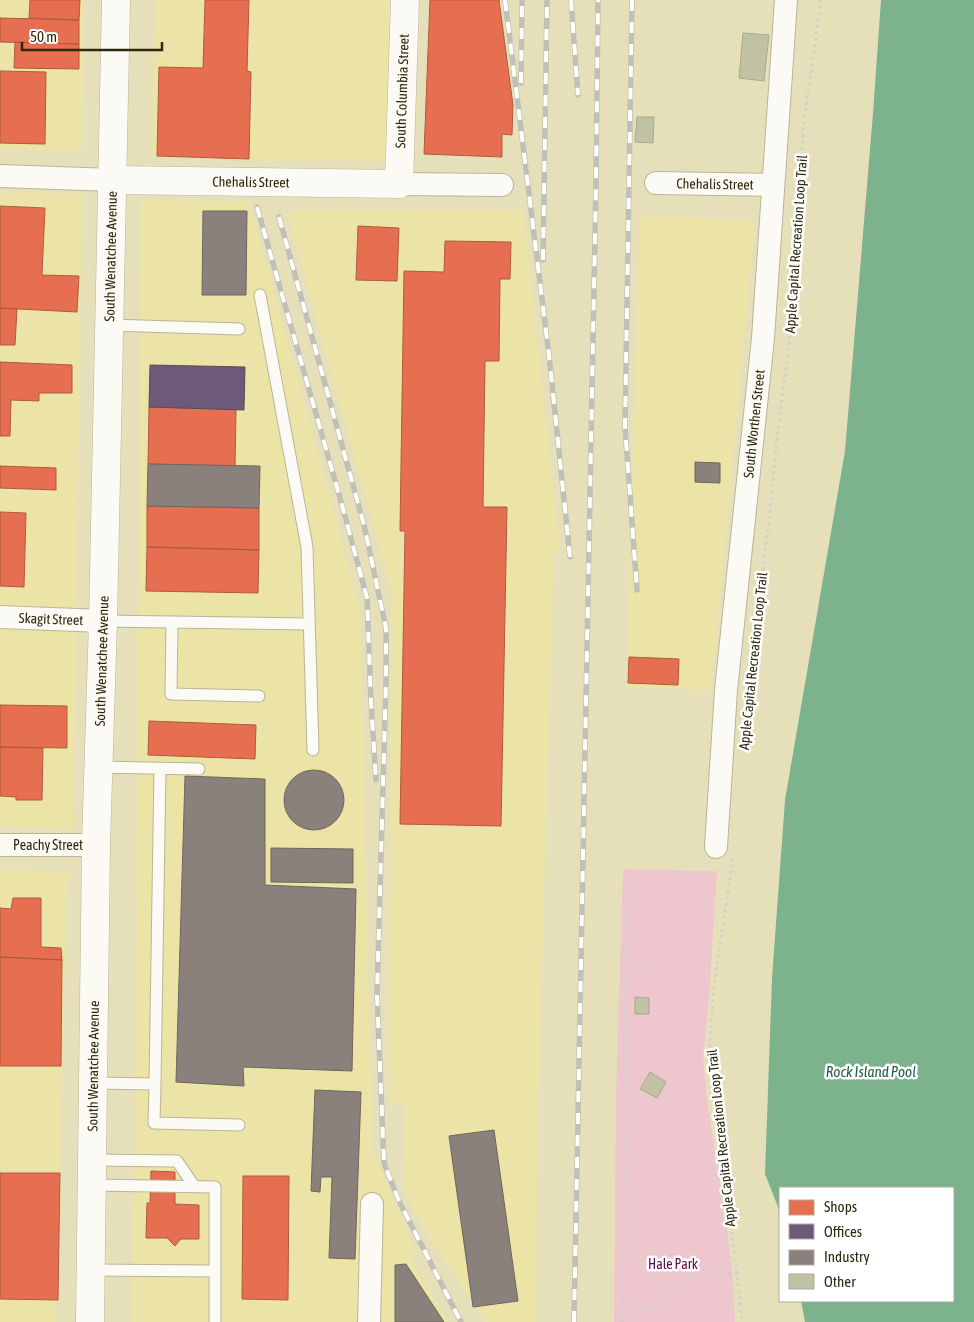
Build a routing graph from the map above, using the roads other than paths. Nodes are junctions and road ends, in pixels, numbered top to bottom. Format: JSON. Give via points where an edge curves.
{"nodes":[{"id":1,"x":116,"y":0,"type":"edge"},
{"id":2,"x":405,"y":0,"type":"edge"},
{"id":3,"x":786,"y":0,"type":"edge"},
{"id":4,"x":0,"y":176,"type":"edge"},
{"id":5,"x":113,"y":180,"type":"junction"},
{"id":6,"x":399,"y":184,"type":"junction"},
{"id":7,"x":656,"y":184,"type":"dead end"},
{"id":8,"x":502,"y":185,"type":"dead end"},
{"id":9,"x":773,"y":185,"type":"junction"},
{"id":10,"x":260,"y":295,"type":"dead end"},
{"id":11,"x":110,"y":325,"type":"junction"},
{"id":12,"x":239,"y":328,"type":"dead end"},
{"id":13,"x":0,"y":617,"type":"edge"},
{"id":14,"x":103,"y":621,"type":"junction"},
{"id":15,"x":172,"y":622,"type":"junction"},
{"id":16,"x":309,"y":624,"type":"junction"},
{"id":17,"x":259,"y":696,"type":"dead end"},
{"id":18,"x":313,"y":750,"type":"dead end"},
{"id":19,"x":98,"y":767,"type":"junction"},
{"id":20,"x":160,"y":768,"type":"junction"},
{"id":21,"x":199,"y":769,"type":"dead end"},
{"id":22,"x":0,"y":845,"type":"edge"},
{"id":23,"x":96,"y":845,"type":"junction"},
{"id":24,"x":724,"y":851,"type":"road end"},
{"id":25,"x":93,"y":1083,"type":"junction"},
{"id":26,"x":155,"y":1084,"type":"junction"},
{"id":27,"x":239,"y":1124,"type":"dead end"},
{"id":28,"x":92,"y":1172,"type":"junction"},
{"id":29,"x":194,"y":1186,"type":"junction"},
{"id":30,"x":372,"y":1204,"type":"dead end"},
{"id":31,"x":90,"y":1270,"type":"junction"},
{"id":32,"x":215,"y":1271,"type":"junction"},
{"id":33,"x":90,"y":1322,"type":"edge"},
{"id":34,"x":215,"y":1322,"type":"edge"},
{"id":35,"x":369,"y":1322,"type":"edge"}],
"edges":[{"from":1,"to":5,"type":"main road","name":"South Wenatchee Avenue"},
{"from":2,"to":6,"type":"main road","name":"South Columbia Street"},
{"from":3,"to":9,"type":"street","name":"South Worthen Street"},
{"from":4,"to":5,"type":"street","name":"Chehalis Street"},
{"from":5,"to":6,"type":"main road","name":"Chehalis Street"},
{"from":5,"to":11,"type":"main road","name":"South Wenatchee Avenue"},
{"from":6,"to":8,"type":"street","name":"Chehalis Street"},
{"from":7,"to":9,"type":"street","name":"Chehalis Street"},
{"from":9,"to":24,"type":"street","name":"South Worthen Street","via":[[763,338],[726,690]]},
{"from":10,"to":16,"type":"lane","via":[[307,548]]},
{"from":11,"to":12,"type":"lane"},
{"from":11,"to":14,"type":"main road","name":"South Wenatchee Avenue"},
{"from":13,"to":14,"type":"street","name":"Skagit Street"},
{"from":14,"to":15,"type":"lane"},
{"from":14,"to":19,"type":"main road","name":"South Wenatchee Avenue"},
{"from":15,"to":16,"type":"lane"},
{"from":15,"to":17,"type":"lane","via":[[171,694]]},
{"from":16,"to":18,"type":"lane"},
{"from":19,"to":20,"type":"lane"},
{"from":19,"to":23,"type":"main road","name":"South Wenatchee Avenue"},
{"from":20,"to":21,"type":"lane"},
{"from":20,"to":26,"type":"lane"},
{"from":22,"to":23,"type":"street","name":"Peachy Street"},
{"from":23,"to":25,"type":"main road","name":"South Wenatchee Avenue"},
{"from":25,"to":26,"type":"lane"},
{"from":25,"to":28,"type":"main road","name":"South Wenatchee Avenue"},
{"from":26,"to":27,"type":"lane","via":[[154,1123]]},
{"from":28,"to":29,"type":"lane"},
{"from":28,"to":29,"type":"lane","via":[[177,1161]]},
{"from":28,"to":31,"type":"main road","name":"South Wenatchee Avenue"},
{"from":29,"to":32,"type":"lane","via":[[215,1186]]},
{"from":30,"to":35,"type":"street"},
{"from":31,"to":32,"type":"lane"},
{"from":31,"to":33,"type":"main road","name":"South Wenatchee Avenue"},
{"from":32,"to":34,"type":"lane"}]}
